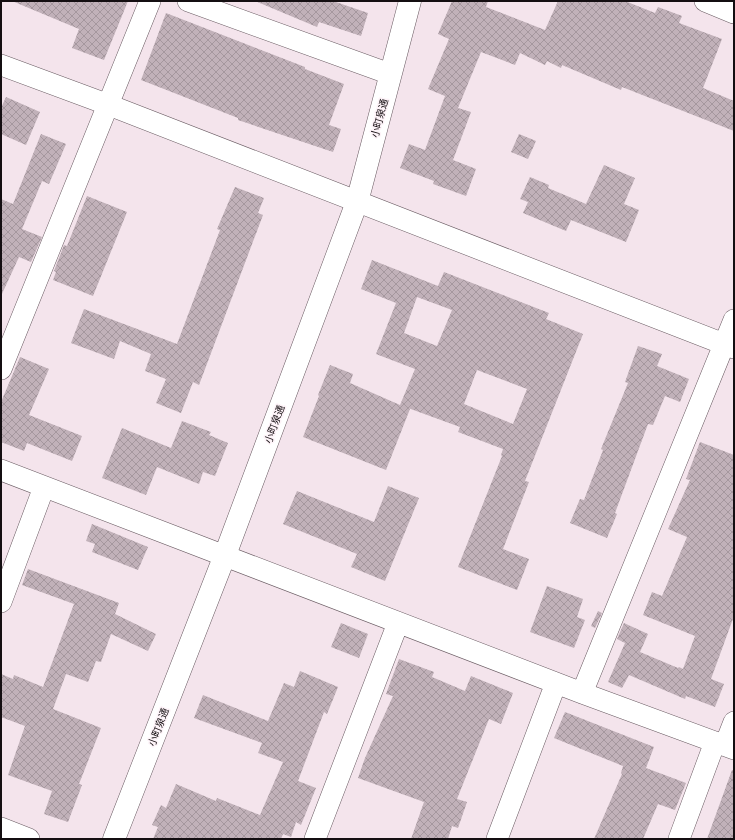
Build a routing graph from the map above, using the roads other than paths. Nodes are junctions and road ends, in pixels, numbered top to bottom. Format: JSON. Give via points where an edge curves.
{"nodes":[{"id":1,"x":150,"y":1,"type":"edge"},
{"id":2,"x":188,"y":1,"type":"edge"},
{"id":3,"x":410,"y":1,"type":"edge"},
{"id":4,"x":705,"y":1,"type":"edge"},
{"id":5,"x":734,"y":13,"type":"edge"},
{"id":6,"x":1,"y":67,"type":"edge"},
{"id":7,"x":390,"y":74,"type":"junction"},
{"id":8,"x":109,"y":105,"type":"junction"},
{"id":9,"x":357,"y":202,"type":"junction"},
{"id":10,"x":734,"y":320,"type":"edge"},
{"id":11,"x":729,"y":346,"type":"edge"},
{"id":12,"x":1,"y":369,"type":"edge"},
{"id":13,"x":1,"y":470,"type":"edge"},
{"id":14,"x":44,"y":487,"type":"junction"},
{"id":15,"x":225,"y":555,"type":"junction"},
{"id":16,"x":1,"y":602,"type":"edge"},
{"id":17,"x":398,"y":623,"type":"junction"},
{"id":18,"x":556,"y":683,"type":"junction"},
{"id":19,"x":582,"y":693,"type":"junction"},
{"id":20,"x":734,"y":722,"type":"edge"},
{"id":21,"x":725,"y":745,"type":"edge"},
{"id":22,"x":1,"y":828,"type":"edge"},
{"id":23,"x":29,"y":839,"type":"edge"},
{"id":24,"x":114,"y":839,"type":"edge"},
{"id":25,"x":315,"y":839,"type":"edge"},
{"id":26,"x":497,"y":839,"type":"edge"},
{"id":27,"x":679,"y":839,"type":"edge"}],
"edges":[{"from":1,"to":8,"type":"street"},
{"from":2,"to":7,"type":"street"},
{"from":3,"to":7,"type":"street","name":"小町泉通"},
{"from":4,"to":5,"type":"street"},
{"from":6,"to":8,"type":"street"},
{"from":7,"to":9,"type":"street","name":"小町泉通"},
{"from":8,"to":9,"type":"street"},
{"from":8,"to":12,"type":"street"},
{"from":9,"to":11,"type":"street"},
{"from":9,"to":15,"type":"street","name":"小町泉通"},
{"from":10,"to":11,"type":"street"},
{"from":11,"to":19,"type":"street"},
{"from":13,"to":14,"type":"street"},
{"from":14,"to":15,"type":"street"},
{"from":14,"to":16,"type":"street"},
{"from":15,"to":17,"type":"street"},
{"from":15,"to":24,"type":"street","name":"小町泉通"},
{"from":17,"to":18,"type":"street"},
{"from":17,"to":25,"type":"street"},
{"from":18,"to":19,"type":"street"},
{"from":18,"to":26,"type":"street"},
{"from":19,"to":21,"type":"street"},
{"from":20,"to":21,"type":"street"},
{"from":21,"to":27,"type":"street"},
{"from":22,"to":23,"type":"street"}]}
